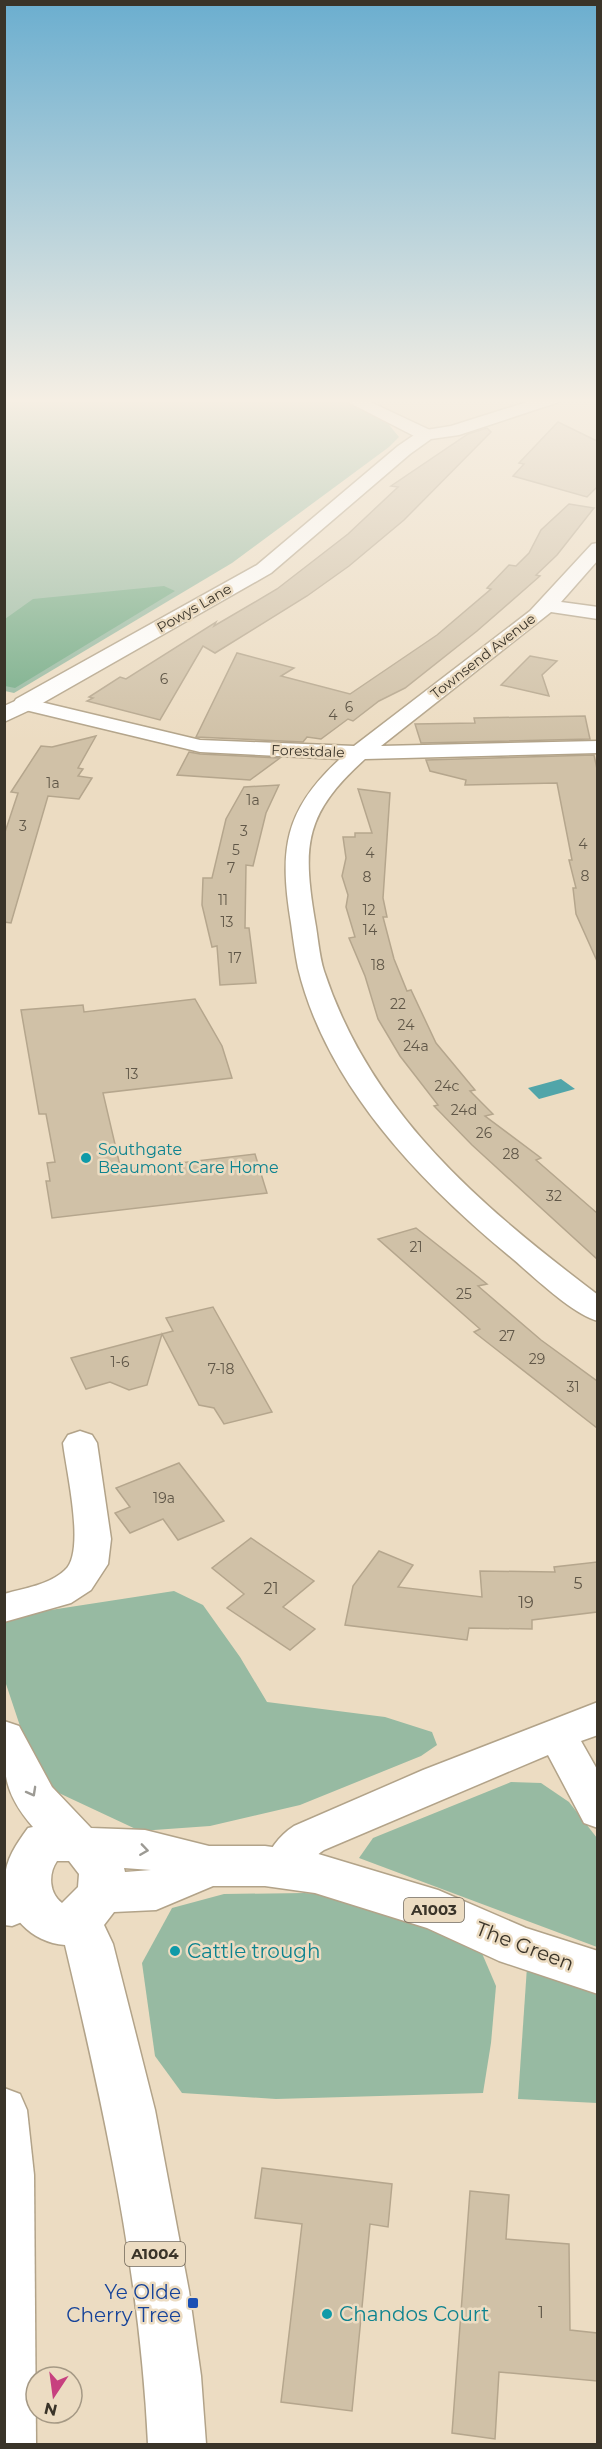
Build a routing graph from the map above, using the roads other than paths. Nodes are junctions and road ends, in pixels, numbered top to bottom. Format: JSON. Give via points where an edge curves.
{"nodes":[{"id":1,"x":332,"y":513,"type":"edge"},
{"id":2,"x":597,"y":548,"type":"edge"},
{"id":3,"x":548,"y":606,"type":"junction"},
{"id":4,"x":597,"y":612,"type":"edge"},
{"id":5,"x":14,"y":702,"type":"edge"},
{"id":6,"x":4,"y":716,"type":"edge"},
{"id":7,"x":597,"y":747,"type":"edge"},
{"id":8,"x":358,"y":753,"type":"junction"},
{"id":9,"x":597,"y":1311,"type":"edge"},
{"id":10,"x":80,"y":1443,"type":"dead end"},
{"id":11,"x":4,"y":1608,"type":"edge"},
{"id":12,"x":597,"y":1718,"type":"edge"},
{"id":13,"x":558,"y":1735,"type":"junction"},
{"id":14,"x":4,"y":1738,"type":"edge"},
{"id":15,"x":597,"y":1811,"type":"edge"},
{"id":16,"x":80,"y":1845,"type":"junction"},
{"id":17,"x":209,"y":1866,"type":"junction"},
{"id":18,"x":282,"y":1868,"type":"junction"},
{"id":19,"x":8,"y":1876,"type":"edge"},
{"id":20,"x":89,"y":1905,"type":"junction"},
{"id":21,"x":597,"y":1972,"type":"edge"},
{"id":22,"x":4,"y":2110,"type":"edge"},
{"id":23,"x":10,"y":2445,"type":"edge"},
{"id":24,"x":177,"y":2445,"type":"edge"}],
"edges":[{"from":1,"to":5,"type":"main road","name":"Powys Lane","via":[[264,568]]},
{"from":2,"to":3,"type":"street","name":"Townsend Avenue"},
{"from":3,"to":4,"type":"street"},
{"from":3,"to":8,"type":"street","name":"Townsend Avenue"},
{"from":5,"to":6,"type":"main road","name":"Powys Lane"},
{"from":5,"to":8,"type":"street","name":"Forestdale","via":[[200,746]]},
{"from":7,"to":8,"type":"street","name":"Forestdale"},
{"from":8,"to":9,"type":"street","name":"Townsend Avenue","via":[[307,813],[299,846],[306,943],[329,1021],[384,1116],[440,1177],[498,1232]]},
{"from":10,"to":11,"type":"street","via":[[93,1539],[90,1564],[78,1580],[58,1593]]},
{"from":12,"to":13,"type":"street"},
{"from":13,"to":15,"type":"street"},
{"from":13,"to":18,"type":"street","via":[[309,1838],[298,1845]]},
{"from":14,"to":16,"type":"main road","number":"A1004","one_way":true,"via":[[36,1800]]},
{"from":16,"to":17,"type":"main road","one_way":true,"via":[[145,1849]]},
{"from":16,"to":19,"type":"main road","via":[[44,1842],[24,1851]]},
{"from":16,"to":20,"type":"main road","number":"A1004","via":[[97,1857],[102,1873]]},
{"from":17,"to":18,"type":"main road","name":"The Green","number":"A1003"},
{"from":17,"to":20,"type":"main road","name":"The Green","number":"A1003","via":[[156,1890]]},
{"from":18,"to":21,"type":"main road","name":"The Green","number":"A1003","via":[[386,1893],[516,1946]]},
{"from":19,"to":20,"type":"main road","via":[[24,1917],[39,1923],[60,1924]]},
{"from":20,"to":24,"type":"main road","number":"A1004","via":[[89,1944],[130,2110],[162,2291]]},
{"from":22,"to":23,"type":"street","via":[[10,2175]]}]}
